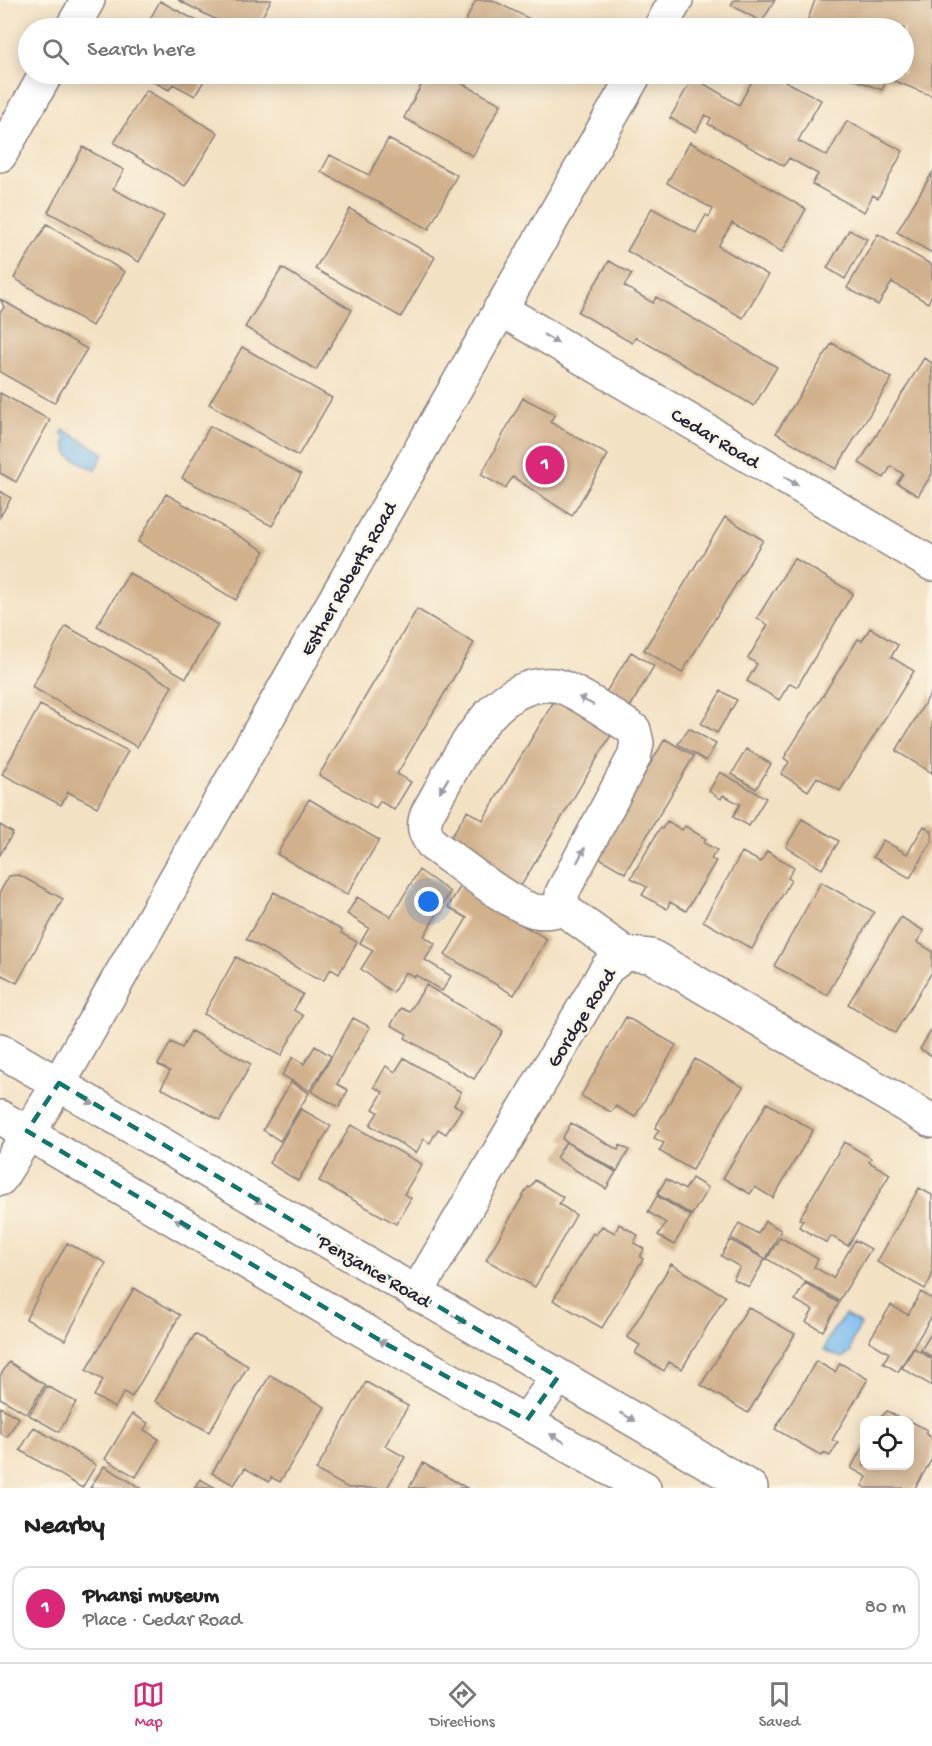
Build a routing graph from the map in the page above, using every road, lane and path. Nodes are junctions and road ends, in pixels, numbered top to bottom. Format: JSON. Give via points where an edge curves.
{"nodes":[{"id":1,"x":88,"y":0,"type":"edge"},
{"id":2,"x":78,"y":18,"type":"edge"},
{"id":3,"x":40,"y":84,"type":"edge"},
{"id":4,"x":628,"y":84,"type":"edge"},
{"id":5,"x":0,"y":155,"type":"edge"},
{"id":6,"x":501,"y":309,"type":"junction"},
{"id":7,"x":932,"y":564,"type":"edge"},
{"id":8,"x":563,"y":909,"type":"junction"},
{"id":9,"x":626,"y":954,"type":"junction"},
{"id":10,"x":0,"y":1050,"type":"edge"},
{"id":11,"x":59,"y":1083,"type":"junction"},
{"id":12,"x":932,"y":1121,"type":"edge"},
{"id":13,"x":14,"y":1124,"type":"edge"},
{"id":14,"x":0,"y":1179,"type":"edge"},
{"id":15,"x":416,"y":1294,"type":"junction"},
{"id":16,"x":558,"y":1377,"type":"junction"},
{"id":17,"x":527,"y":1420,"type":"junction"},
{"id":18,"x":644,"y":1488,"type":"edge"},
{"id":19,"x":751,"y":1488,"type":"edge"}],
"edges":[{"from":1,"to":2,"type":"street"},
{"from":3,"to":5,"type":"street"},
{"from":4,"to":6,"type":"street","name":"Esther Roberts Road"},
{"from":6,"to":7,"type":"street","name":"Cedar Road","one_way":true},
{"from":6,"to":11,"type":"street","name":"Esther Roberts Road"},
{"from":8,"to":8,"type":"street","one_way":true,"via":[[562,893],[634,757],[637,743],[634,730],[615,716],[556,684],[532,686],[504,699],[488,713],[423,824],[433,845],[497,891],[534,911]]},
{"from":8,"to":9,"type":"street"},
{"from":9,"to":12,"type":"street","name":"Gordge Road","via":[[651,956]]},
{"from":9,"to":15,"type":"street","name":"Gordge Road","via":[[607,968]]},
{"from":10,"to":11,"type":"street","name":"Penzance Road"},
{"from":11,"to":13,"type":"street","name":"Esther Roberts Road"},
{"from":11,"to":15,"type":"street","name":"Penzance Road","one_way":true},
{"from":13,"to":14,"type":"street","name":"Esther Roberts Road"},
{"from":17,"to":13,"type":"street","one_way":true,"via":[[388,1345]]},
{"from":15,"to":16,"type":"street","name":"Penzance Road","one_way":true},
{"from":16,"to":17,"type":"street"},
{"from":16,"to":19,"type":"street","name":"Penzance Road","one_way":true},
{"from":18,"to":17,"type":"street","one_way":true}]}
